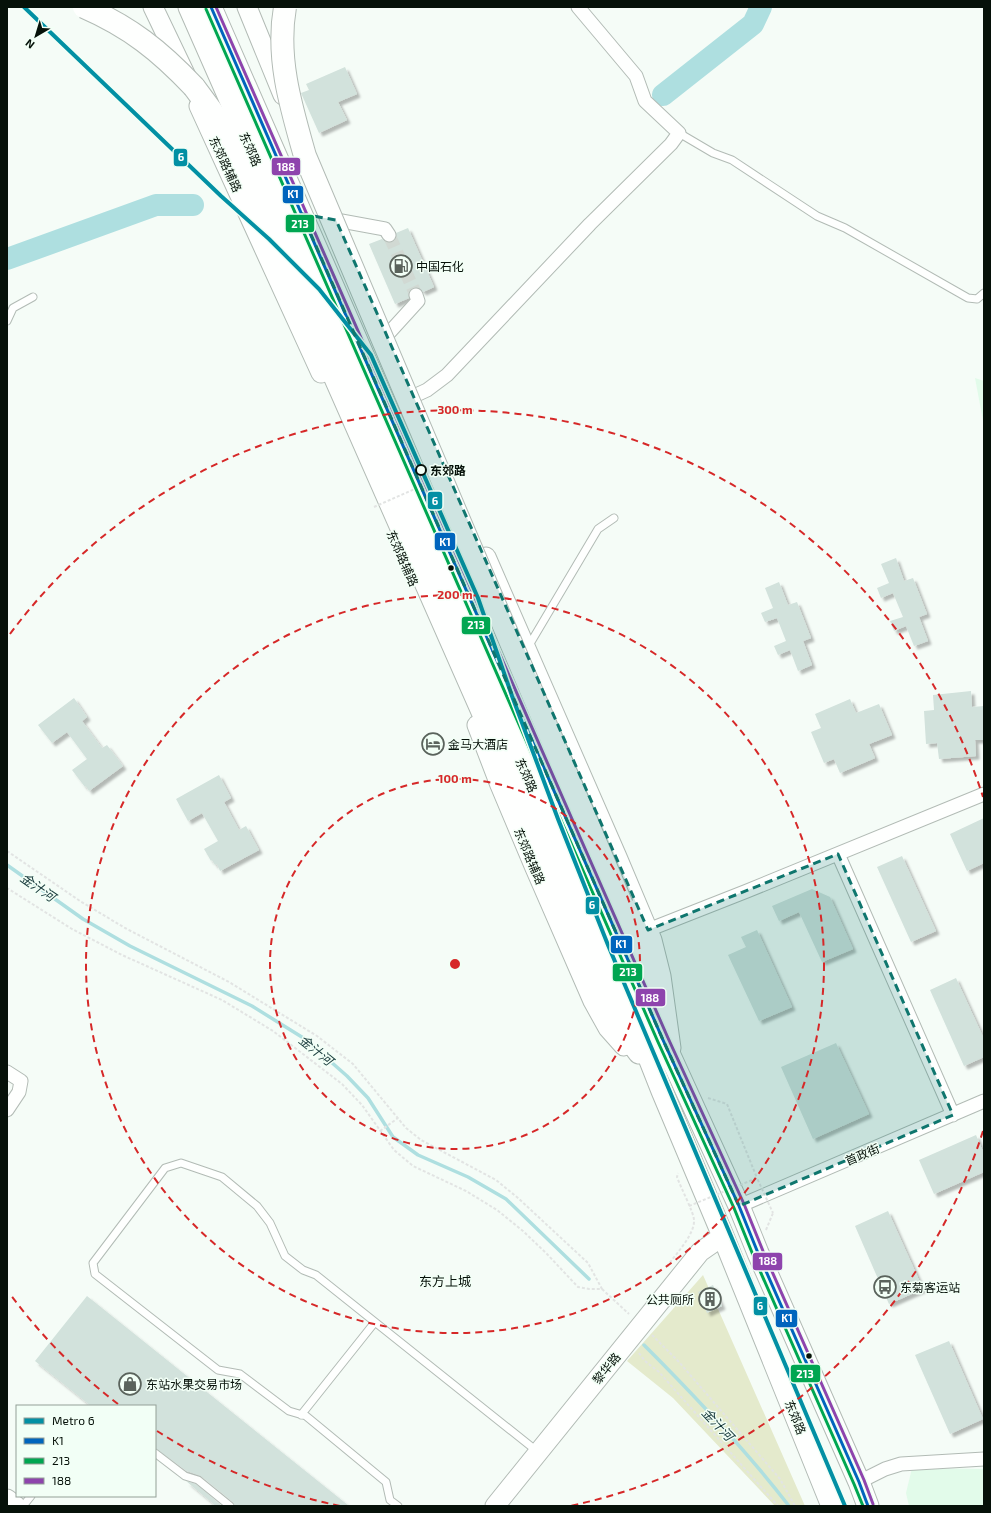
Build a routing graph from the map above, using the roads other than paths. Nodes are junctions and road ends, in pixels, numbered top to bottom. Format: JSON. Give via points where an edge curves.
{"nodes":[{"id":1,"x":84,"y":7,"type":"edge"},
{"id":2,"x":188,"y":7,"type":"edge"},
{"id":3,"x":211,"y":7,"type":"edge"},
{"id":4,"x":247,"y":7,"type":"edge"},
{"id":5,"x":285,"y":7,"type":"edge"},
{"id":6,"x":578,"y":7,"type":"edge"},
{"id":7,"x":156,"y":11,"type":"edge"},
{"id":8,"x":679,"y":133,"type":"junction"},
{"id":9,"x":293,"y":218,"type":"junction"},
{"id":10,"x":336,"y":220,"type":"junction"},
{"id":11,"x":389,"y":235,"type":"tunnel mouth"},
{"id":12,"x":984,"y":293,"type":"edge"},
{"id":13,"x":416,"y":295,"type":"dead end"},
{"id":14,"x":33,"y":297,"type":"dead end"},
{"id":15,"x":7,"y":321,"type":"edge"},
{"id":16,"x":388,"y":334,"type":"junction"},
{"id":17,"x":414,"y":396,"type":"junction"},
{"id":18,"x":384,"y":401,"type":"junction"},
{"id":19,"x":614,"y":518,"type":"dead end"},
{"id":20,"x":526,"y":649,"type":"junction"},
{"id":21,"x":984,"y":794,"type":"edge"},
{"id":22,"x":838,"y":854,"type":"junction"},
{"id":23,"x":622,"y":905,"type":"joint"},
{"id":24,"x":648,"y":930,"type":"junction"},
{"id":25,"x":610,"y":1001,"type":"joint"},
{"id":26,"x":7,"y":1072,"type":"edge"},
{"id":27,"x":682,"y":1080,"type":"junction"},
{"id":28,"x":662,"y":1091,"type":"junction"},
{"id":29,"x":984,"y":1101,"type":"edge"},
{"id":30,"x":7,"y":1110,"type":"edge"},
{"id":31,"x":953,"y":1115,"type":"junction"},
{"id":32,"x":739,"y":1206,"type":"junction"},
{"id":33,"x":723,"y":1236,"type":"junction"},
{"id":34,"x":375,"y":1322,"type":"junction"},
{"id":35,"x":301,"y":1415,"type":"junction"},
{"id":36,"x":538,"y":1452,"type":"junction"},
{"id":37,"x":156,"y":1454,"type":"edge"},
{"id":38,"x":984,"y":1460,"type":"edge"},
{"id":39,"x":859,"y":1482,"type":"junction"},
{"id":40,"x":29,"y":1497,"type":"edge"},
{"id":41,"x":7,"y":1499,"type":"edge"},
{"id":42,"x":16,"y":1506,"type":"edge"},
{"id":43,"x":23,"y":1506,"type":"edge"},
{"id":44,"x":230,"y":1506,"type":"edge"},
{"id":45,"x":398,"y":1506,"type":"edge"},
{"id":46,"x":495,"y":1506,"type":"edge"},
{"id":47,"x":832,"y":1506,"type":"edge"},
{"id":48,"x":868,"y":1506,"type":"edge"}],
"edges":[{"from":1,"to":25,"type":"highway","bridge":true,"via":[[119,24],[170,61],[194,87],[226,134]]},
{"from":2,"to":9,"type":"main road","name":"东郊路"},
{"from":3,"to":9,"type":"main road","name":"东郊路"},
{"from":4,"to":10,"type":"main road"},
{"from":5,"to":23,"type":"highway","bridge":true,"via":[[282,44],[284,72],[290,107],[304,156]]},
{"from":6,"to":8,"type":"street","via":[[636,76],[645,101]]},
{"from":7,"to":28,"type":"main road","name":"东郊路辅路","via":[[301,328],[450,664],[593,1000],[608,1028],[651,1072]]},
{"from":8,"to":12,"type":"lane","via":[[732,160],[817,216],[845,228],[968,298],[977,299]]},
{"from":8,"to":17,"type":"street","via":[[447,375]]},
{"from":9,"to":10,"type":"main road"},
{"from":9,"to":18,"type":"main road","name":"东郊路"},
{"from":9,"to":28,"type":"main road","name":"东郊路","via":[[619,982]]},
{"from":10,"to":11,"type":"street","via":[[385,229]]},
{"from":10,"to":16,"type":"main road"},
{"from":13,"to":16,"type":"street","via":[[418,301]]},
{"from":14,"to":15,"type":"lane","via":[[13,308]]},
{"from":16,"to":17,"type":"main road"},
{"from":16,"to":18,"type":"main road"},
{"from":17,"to":20,"type":"main road","via":[[438,445]]},
{"from":18,"to":27,"type":"main road","name":"东郊路"},
{"from":19,"to":20,"type":"lane","via":[[598,529]]},
{"from":20,"to":24,"type":"main road"},
{"from":21,"to":22,"type":"street"},
{"from":22,"to":24,"type":"street"},
{"from":22,"to":31,"type":"street"},
{"from":23,"to":27,"type":"main road","via":[[641,943],[669,1046]]},
{"from":24,"to":27,"type":"main road","via":[[661,976],[671,1050]]},
{"from":25,"to":28,"type":"main road","via":[[609,1008],[615,1019]]},
{"from":26,"to":30,"type":"street","via":[[21,1080],[19,1092]]},
{"from":27,"to":32,"type":"main road","name":"东郊路"},
{"from":28,"to":33,"type":"main road","name":"东郊路"},
{"from":29,"to":31,"type":"street","name":"首政街"},
{"from":31,"to":32,"type":"street","name":"首政街"},
{"from":32,"to":39,"type":"main road","name":"东郊路"},
{"from":33,"to":36,"type":"main road","name":"黎华路","via":[[700,1252]]},
{"from":33,"to":47,"type":"main road","name":"东郊路"},
{"from":34,"to":35,"type":"lane"},
{"from":34,"to":35,"type":"lane","via":[[316,1275],[303,1270],[284,1256],[270,1222],[257,1206],[222,1177],[181,1163],[165,1168],[93,1263],[95,1274],[218,1370],[240,1374],[289,1411]]},
{"from":34,"to":36,"type":"lane"},
{"from":35,"to":45,"type":"lane","via":[[306,1416],[386,1482],[390,1500]]},
{"from":36,"to":46,"type":"main road","name":"黎华路"},
{"from":37,"to":44,"type":"lane","via":[[184,1476],[198,1480]]},
{"from":38,"to":39,"type":"street","via":[[901,1464]]},
{"from":39,"to":48,"type":"main road","name":"东郊路"},
{"from":40,"to":43,"type":"lane"},
{"from":41,"to":42,"type":"main road"}]}
